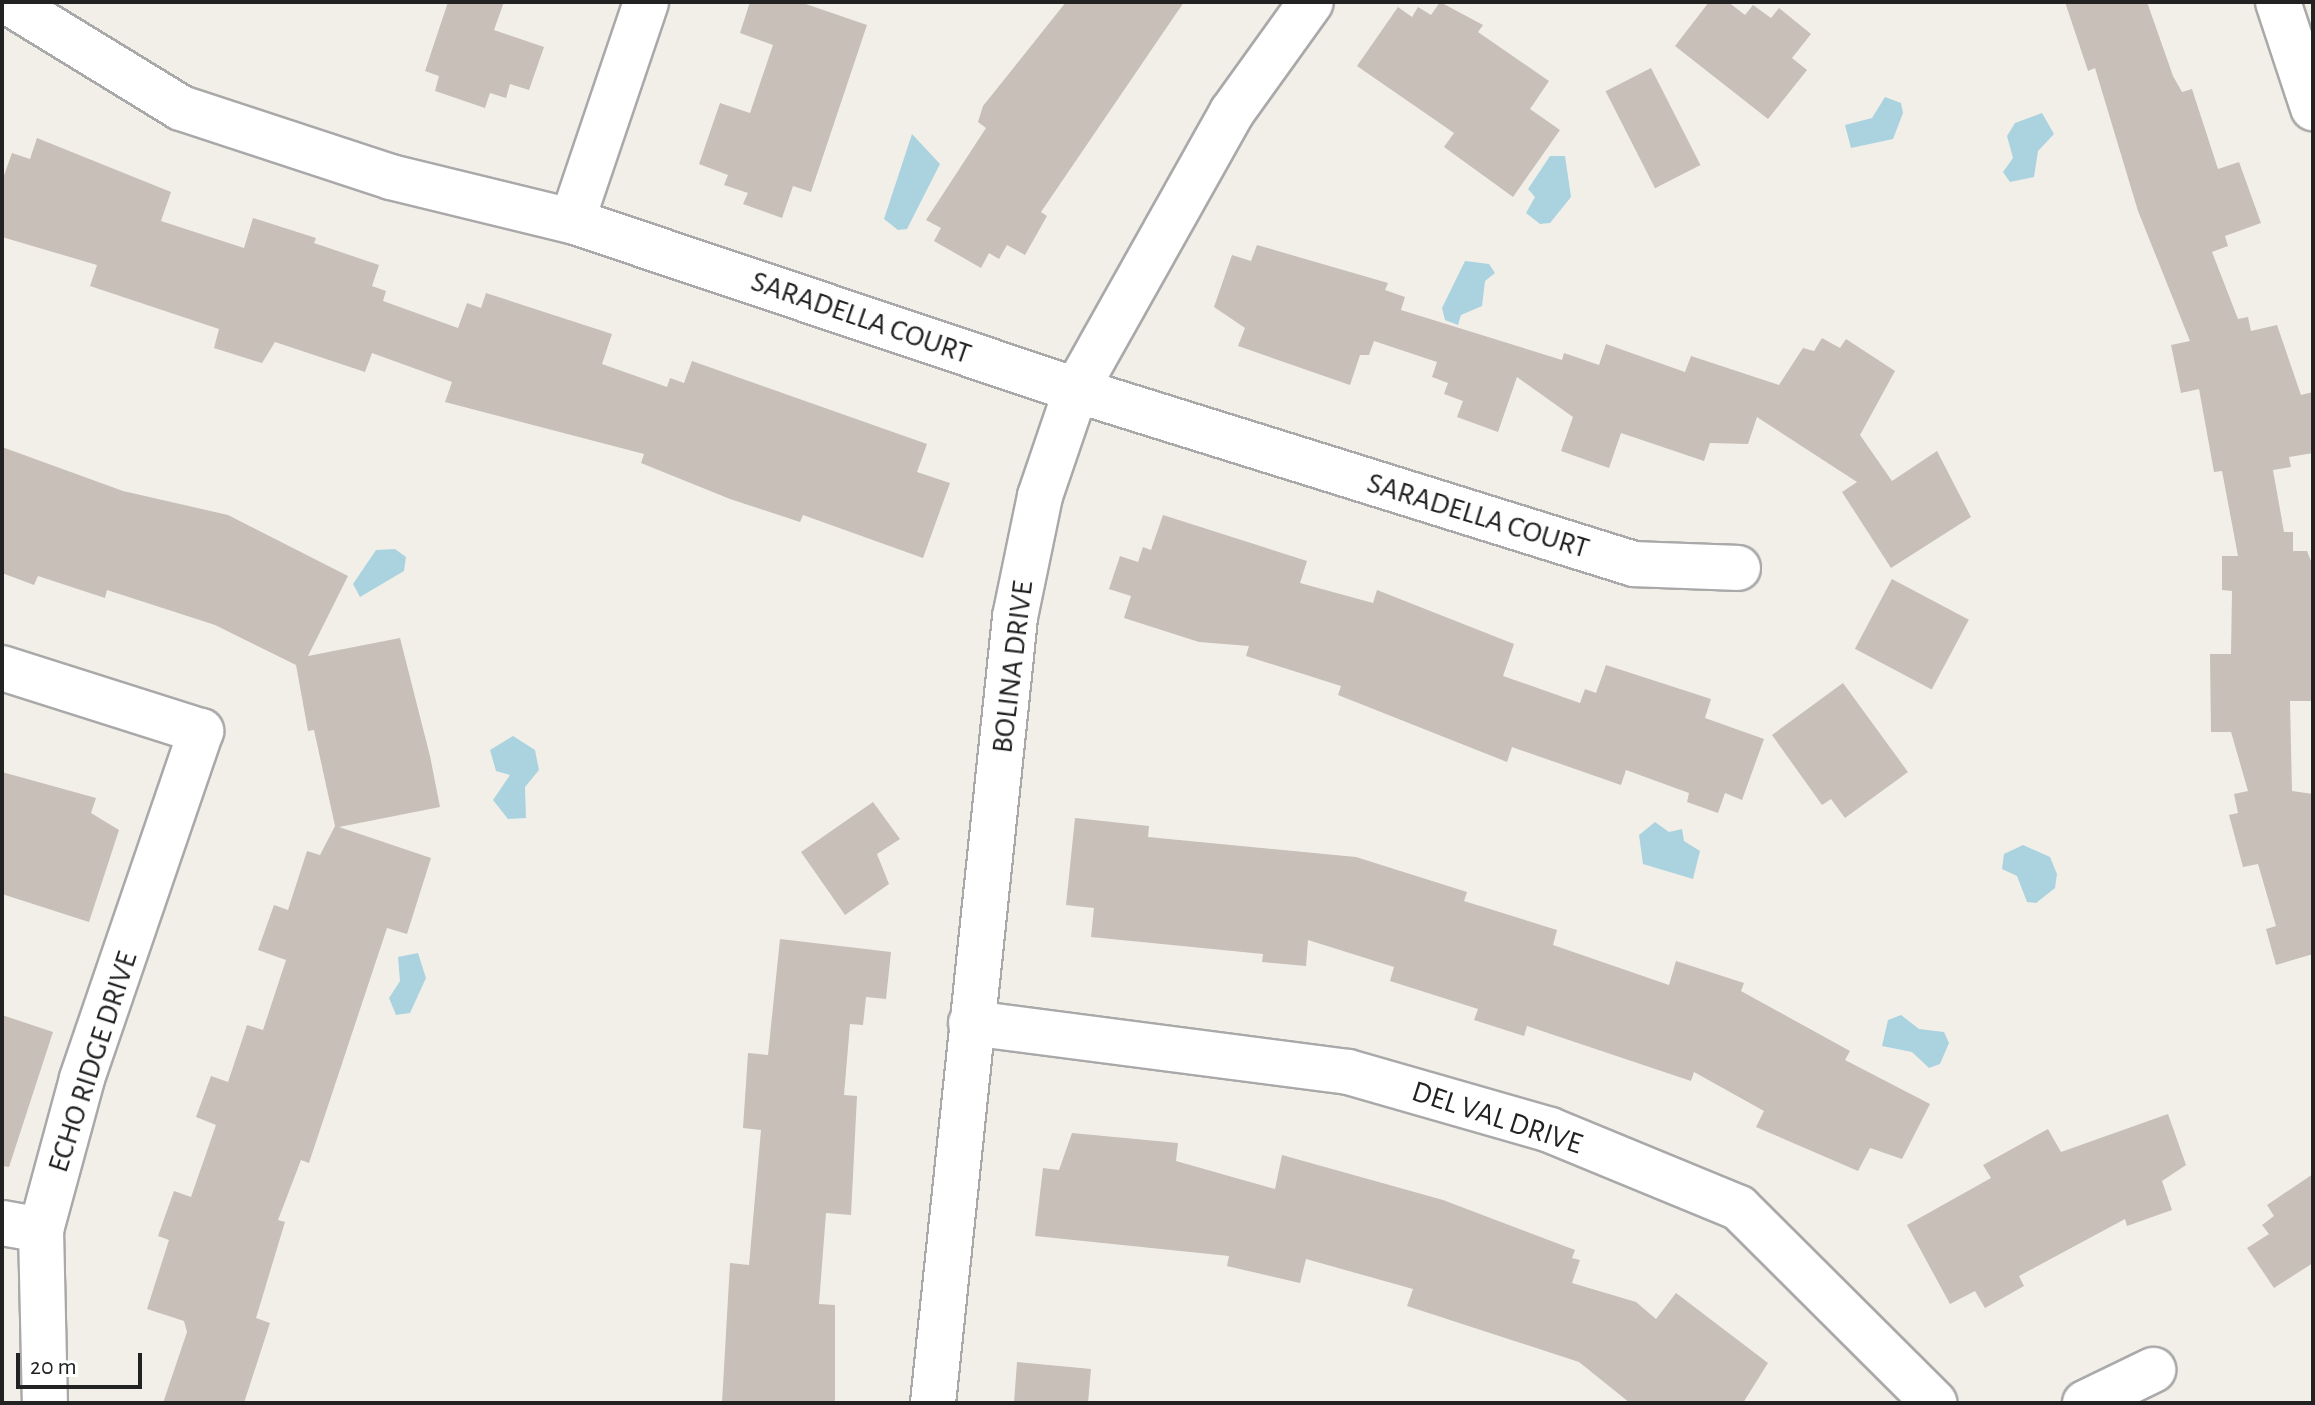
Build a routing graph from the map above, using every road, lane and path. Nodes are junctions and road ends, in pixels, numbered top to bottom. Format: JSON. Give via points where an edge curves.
{"nodes":[{"id":1,"x":8,"y":2,"type":"edge"},
{"id":2,"x":646,"y":2,"type":"edge"},
{"id":3,"x":1311,"y":2,"type":"edge"},
{"id":4,"x":2278,"y":2,"type":"edge"},
{"id":5,"x":2313,"y":108,"type":"edge"},
{"id":6,"x":572,"y":221,"type":"junction"},
{"id":7,"x":1076,"y":390,"type":"junction"},
{"id":8,"x":1738,"y":568,"type":"dead end"},
{"id":9,"x":2,"y":668,"type":"edge"},
{"id":10,"x":971,"y":1023,"type":"junction"},
{"id":11,"x":22,"y":1227,"type":"edge"},
{"id":12,"x":2153,"y":1370,"type":"dead end"},
{"id":13,"x":45,"y":1403,"type":"edge"},
{"id":14,"x":933,"y":1403,"type":"edge"},
{"id":15,"x":1935,"y":1403,"type":"edge"},
{"id":16,"x":2085,"y":1403,"type":"edge"}],
"edges":[{"from":1,"to":6,"type":"street","name":"SARADELLA COURT","via":[[181,108],[391,177]]},
{"from":2,"to":6,"type":"street"},
{"from":3,"to":7,"type":"street","name":"BOLINA DRIVE","via":[[1232,112]]},
{"from":4,"to":5,"type":"street"},
{"from":6,"to":7,"type":"street","name":"SARADELLA COURT"},
{"from":7,"to":8,"type":"street","name":"SARADELLA COURT","via":[[1634,564]]},
{"from":7,"to":10,"type":"street","name":"BOLINA DRIVE","via":[[1040,496],[1015,617]]},
{"from":9,"to":11,"type":"street","name":"ECHO RIDGE DRIVE","via":[[201,731],[82,1079]]},
{"from":10,"to":14,"type":"street","name":"BOLINA DRIVE"},
{"from":10,"to":15,"type":"street","name":"DEL VAL DRIVE","via":[[1348,1072],[1550,1130],[1739,1208]]},
{"from":11,"to":13,"type":"street","name":"ECHO RIDGE DRIVE"},
{"from":12,"to":16,"type":"street"}]}
